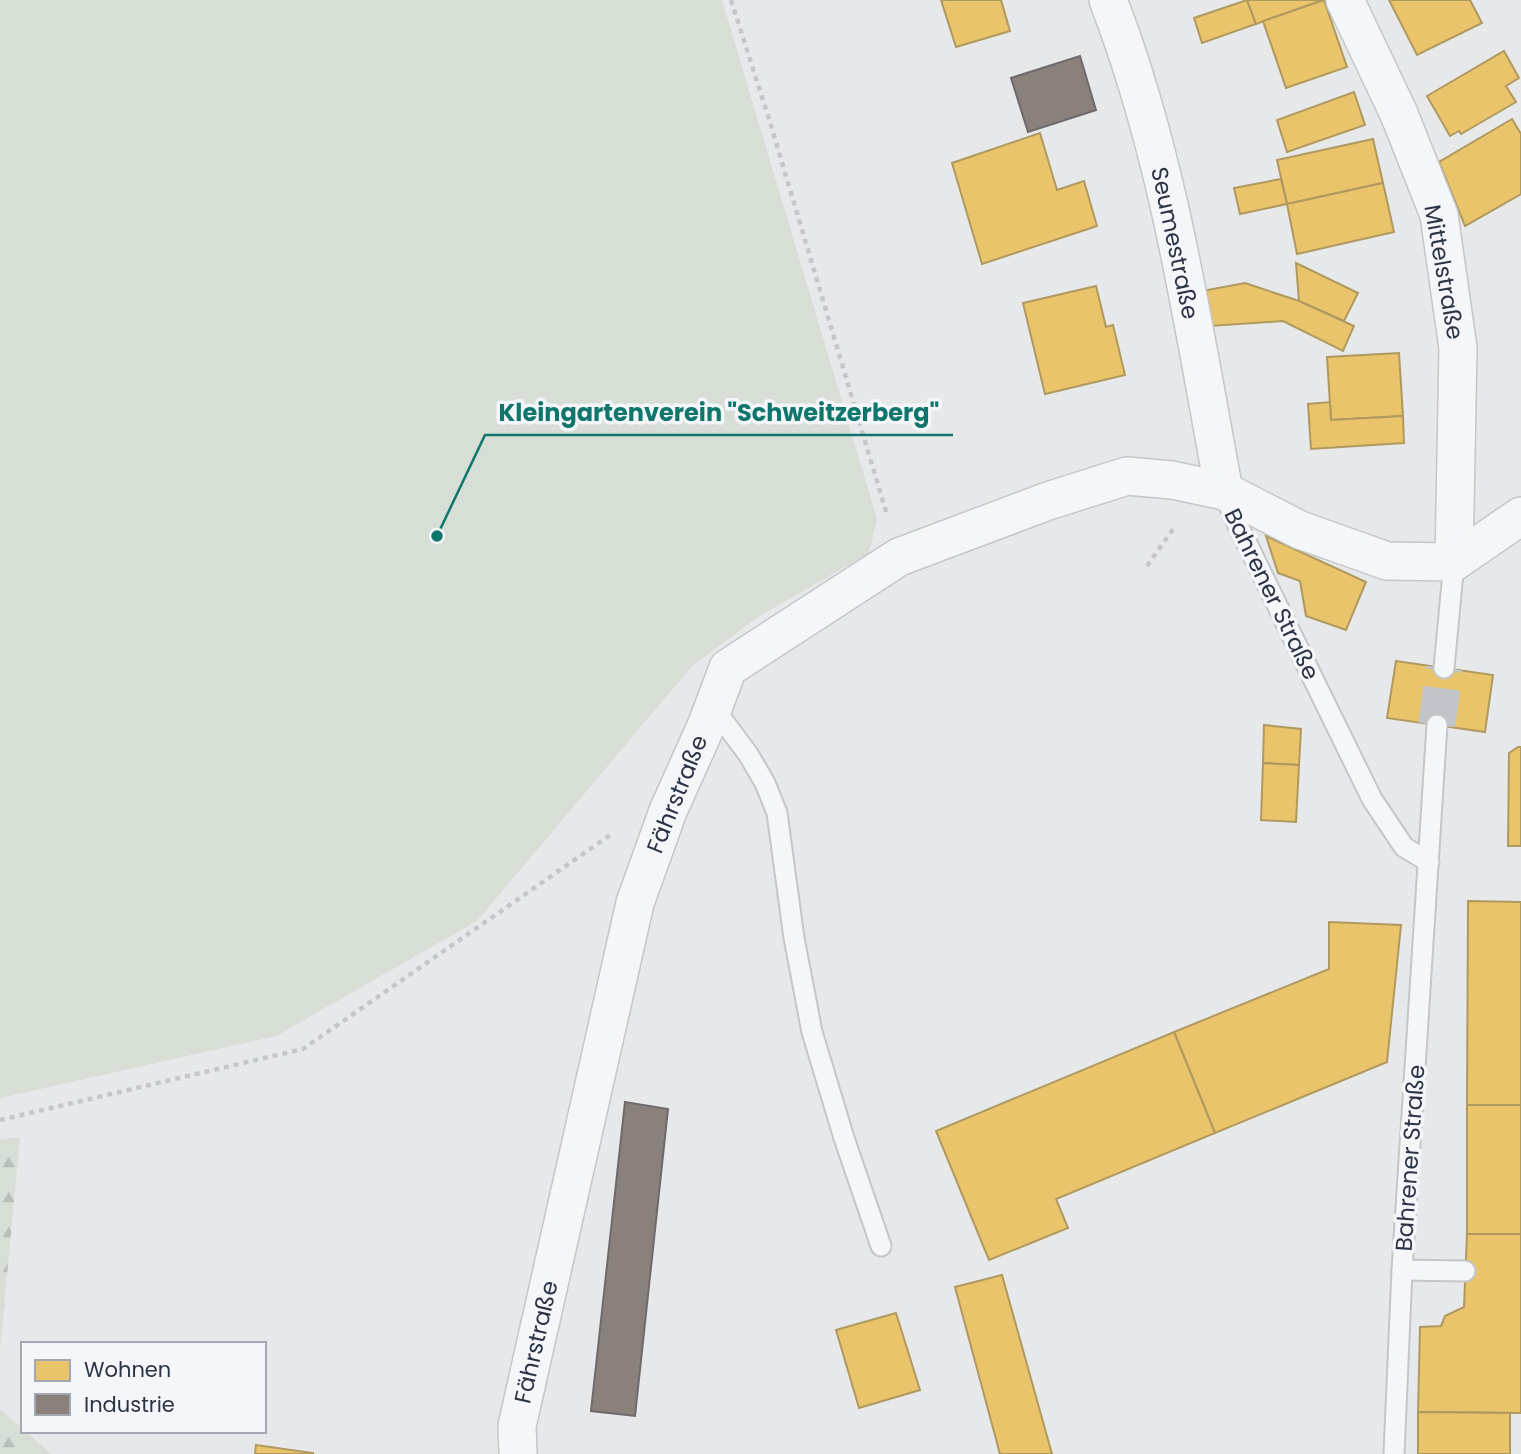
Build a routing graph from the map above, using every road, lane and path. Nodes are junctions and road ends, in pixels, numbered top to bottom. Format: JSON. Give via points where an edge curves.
{"nodes":[{"id":1,"x":731,"y":0,"type":"edge"},
{"id":2,"x":1108,"y":0,"type":"edge"},
{"id":3,"x":1345,"y":0,"type":"edge"},
{"id":4,"x":1224,"y":491,"type":"junction"},
{"id":5,"x":1521,"y":516,"type":"edge"},
{"id":6,"x":899,"y":557,"type":"junction"},
{"id":7,"x":1454,"y":562,"type":"junction"},
{"id":8,"x":1444,"y":668,"type":"tunnel mouth"},
{"id":9,"x":713,"y":707,"type":"junction"},
{"id":10,"x":1437,"y":725,"type":"tunnel mouth"},
{"id":11,"x":621,"y":827,"type":"dead end"},
{"id":12,"x":1429,"y":863,"type":"junction"},
{"id":13,"x":0,"y":1120,"type":"edge"},
{"id":14,"x":881,"y":1246,"type":"dead end"},
{"id":15,"x":1402,"y":1270,"type":"junction"},
{"id":16,"x":1465,"y":1271,"type":"dead end"},
{"id":17,"x":518,"y":1454,"type":"edge"},
{"id":18,"x":1394,"y":1454,"type":"edge"}],
"edges":[{"from":1,"to":6,"type":"path"},
{"from":2,"to":4,"type":"street","name":"Seumestraße","via":[[1168,194]]},
{"from":3,"to":7,"type":"street","name":"Mittelstraße","via":[[1399,114],[1439,215],[1458,348]]},
{"from":4,"to":6,"type":"street","name":"Fährstraße","via":[[1127,476]]},
{"from":4,"to":7,"type":"street","name":"Bahrener Straße","via":[[1300,530],[1387,561]]},
{"from":4,"to":12,"type":"lane","name":"Bahrener Straße","via":[[1371,799],[1404,847]]},
{"from":5,"to":7,"type":"street"},
{"from":6,"to":9,"type":"street","name":"Fährstraße","via":[[728,668]]},
{"from":7,"to":8,"type":"lane"},
{"from":9,"to":14,"type":"lane","via":[[748,754],[777,813],[812,1032]]},
{"from":9,"to":17,"type":"street","name":"Fährstraße","via":[[667,811],[635,903],[517,1426]]},
{"from":10,"to":12,"type":"lane","name":"Bahrener Straße"},
{"from":11,"to":13,"type":"path","via":[[303,1049]]},
{"from":12,"to":15,"type":"lane","name":"Bahrener Straße"},
{"from":15,"to":16,"type":"lane"},
{"from":15,"to":18,"type":"lane","name":"Bahrener Straße"}]}
